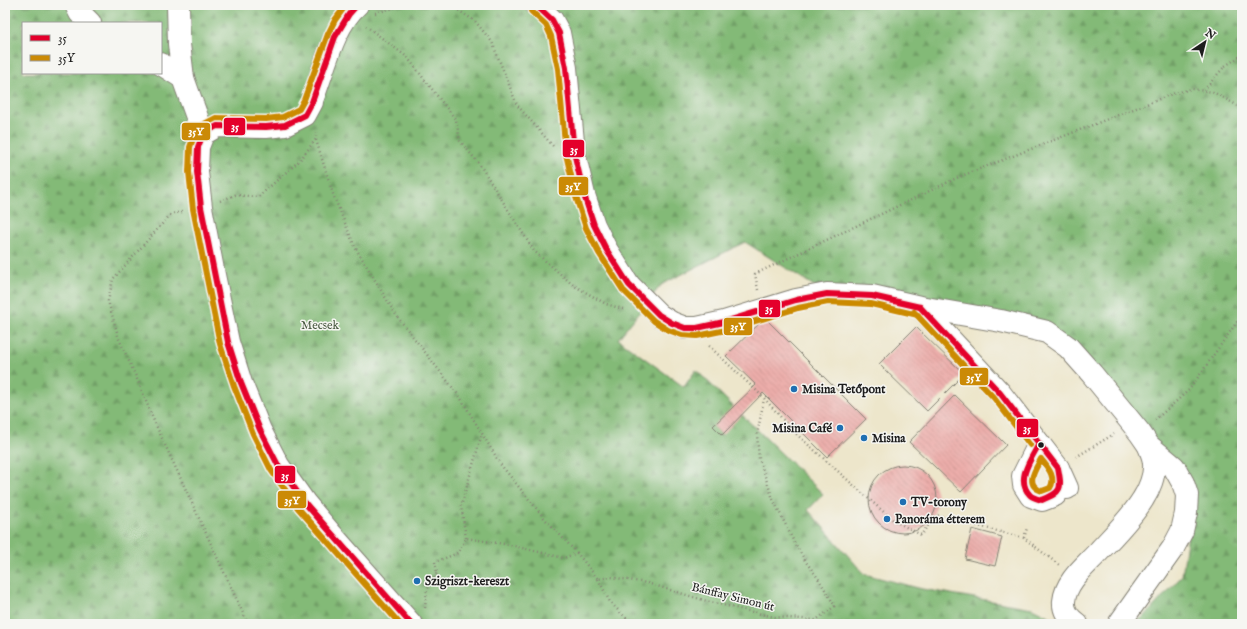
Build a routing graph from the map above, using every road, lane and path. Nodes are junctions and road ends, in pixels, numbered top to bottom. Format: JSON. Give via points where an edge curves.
{"nodes":[{"id":1,"x":76,"y":5,"type":"edge"},
{"id":2,"x":178,"y":5,"type":"edge"},
{"id":3,"x":405,"y":5,"type":"edge"},
{"id":4,"x":444,"y":5,"type":"edge"},
{"id":5,"x":536,"y":5,"type":"edge"},
{"id":6,"x":365,"y":14,"type":"edge"},
{"id":7,"x":89,"y":22,"type":"edge"},
{"id":8,"x":1242,"y":55,"type":"edge"},
{"id":9,"x":162,"y":65,"type":"edge"},
{"id":10,"x":182,"y":78,"type":"junction"},
{"id":11,"x":1204,"y":91,"type":"junction"},
{"id":12,"x":1242,"y":108,"type":"edge"},
{"id":13,"x":203,"y":134,"type":"junction"},
{"id":14,"x":316,"y":139,"type":"dead end"},
{"id":15,"x":574,"y":152,"type":"junction"},
{"id":16,"x":920,"y":307,"type":"junction"},
{"id":17,"x":762,"y":310,"type":"junction"},
{"id":18,"x":628,"y":311,"type":"dead end"},
{"id":19,"x":1242,"y":320,"type":"edge"},
{"id":20,"x":684,"y":328,"type":"junction"},
{"id":21,"x":764,"y":398,"type":"junction"},
{"id":22,"x":482,"y":434,"type":"junction"},
{"id":23,"x":1145,"y":440,"type":"junction"},
{"id":24,"x":1039,"y":444,"type":"junction"},
{"id":25,"x":1058,"y":468,"type":"junction"},
{"id":26,"x":1067,"y":488,"type":"dead end"},
{"id":27,"x":1027,"y":528,"type":"dead end"},
{"id":28,"x":466,"y":538,"type":"junction"},
{"id":29,"x":1024,"y":538,"type":"junction"},
{"id":30,"x":577,"y":553,"type":"junction"},
{"id":31,"x":1075,"y":577,"type":"junction"},
{"id":32,"x":598,"y":579,"type":"junction"},
{"id":33,"x":418,"y":617,"type":"edge"},
{"id":34,"x":632,"y":624,"type":"edge"},
{"id":35,"x":1077,"y":624,"type":"edge"},
{"id":36,"x":1119,"y":624,"type":"edge"}],
"edges":[{"from":1,"to":7,"type":"street"},
{"from":2,"to":10,"type":"street"},
{"from":3,"to":6,"type":"path"},
{"from":4,"to":15,"type":"path","via":[[450,5],[475,21],[492,42],[517,105],[552,146]]},
{"from":5,"to":15,"type":"street","via":[[552,20],[560,33]]},
{"from":6,"to":13,"type":"street","via":[[348,12],[337,33],[305,115],[285,125],[217,126]]},
{"from":6,"to":18,"type":"path","via":[[407,57],[456,120],[460,141],[480,165],[534,251],[573,285],[606,304]]},
{"from":8,"to":11,"type":"path","via":[[1225,66]]},
{"from":9,"to":10,"type":"street"},
{"from":10,"to":13,"type":"street"},
{"from":11,"to":12,"type":"path","via":[[1213,92]]},
{"from":11,"to":17,"type":"path","via":[[1191,89],[1172,94],[959,177],[755,274]]},
{"from":13,"to":33,"type":"street","via":[[198,147],[197,172],[214,275],[238,376],[260,430],[278,465],[305,503]]},
{"from":14,"to":22,"type":"path","via":[[334,197],[355,247],[396,315],[460,397]]},
{"from":15,"to":20,"type":"street","via":[[594,226],[606,249],[629,285],[659,315]]},
{"from":16,"to":17,"type":"street","via":[[872,296],[827,294]]},
{"from":16,"to":23,"type":"street","via":[[1001,320],[1047,332],[1068,347]]},
{"from":16,"to":24,"type":"street","via":[[1000,393]]},
{"from":17,"to":20,"type":"street","via":[[724,322]]},
{"from":19,"to":23,"type":"path","via":[[1239,319],[1189,390]]},
{"from":20,"to":21,"type":"path","via":[[709,345]]},
{"from":21,"to":29,"type":"path","via":[[793,431],[893,520],[921,535],[936,515]]},
{"from":21,"to":32,"type":"path","name":"Bánffay Simon út","via":[[757,435],[759,459],[773,499],[793,540],[835,606],[816,620],[774,617],[710,602],[647,583],[611,577]]},
{"from":22,"to":28,"type":"path","via":[[460,506]]},
{"from":22,"to":30,"type":"path","via":[[501,465]]},
{"from":23,"to":25,"type":"path","via":[[1120,430]]},
{"from":23,"to":31,"type":"street","via":[[1154,464],[1144,498]]},
{"from":23,"to":36,"type":"street","via":[[1174,467],[1187,494],[1186,514],[1182,530],[1172,548]]},
{"from":24,"to":25,"type":"street"},
{"from":24,"to":25,"type":"street","via":[[1022,476],[1031,496],[1042,500],[1055,495],[1061,482]]},
{"from":25,"to":26,"type":"street"},
{"from":27,"to":29,"type":"path"},
{"from":28,"to":30,"type":"path","via":[[516,546],[564,558]]},
{"from":28,"to":33,"type":"path","via":[[458,553],[435,562],[437,573],[427,590]]},
{"from":29,"to":31,"type":"path"},
{"from":30,"to":32,"type":"path"},
{"from":31,"to":35,"type":"street","via":[[1066,591],[1064,603],[1065,611]]},
{"from":32,"to":34,"type":"path","via":[[610,602]]}]}
